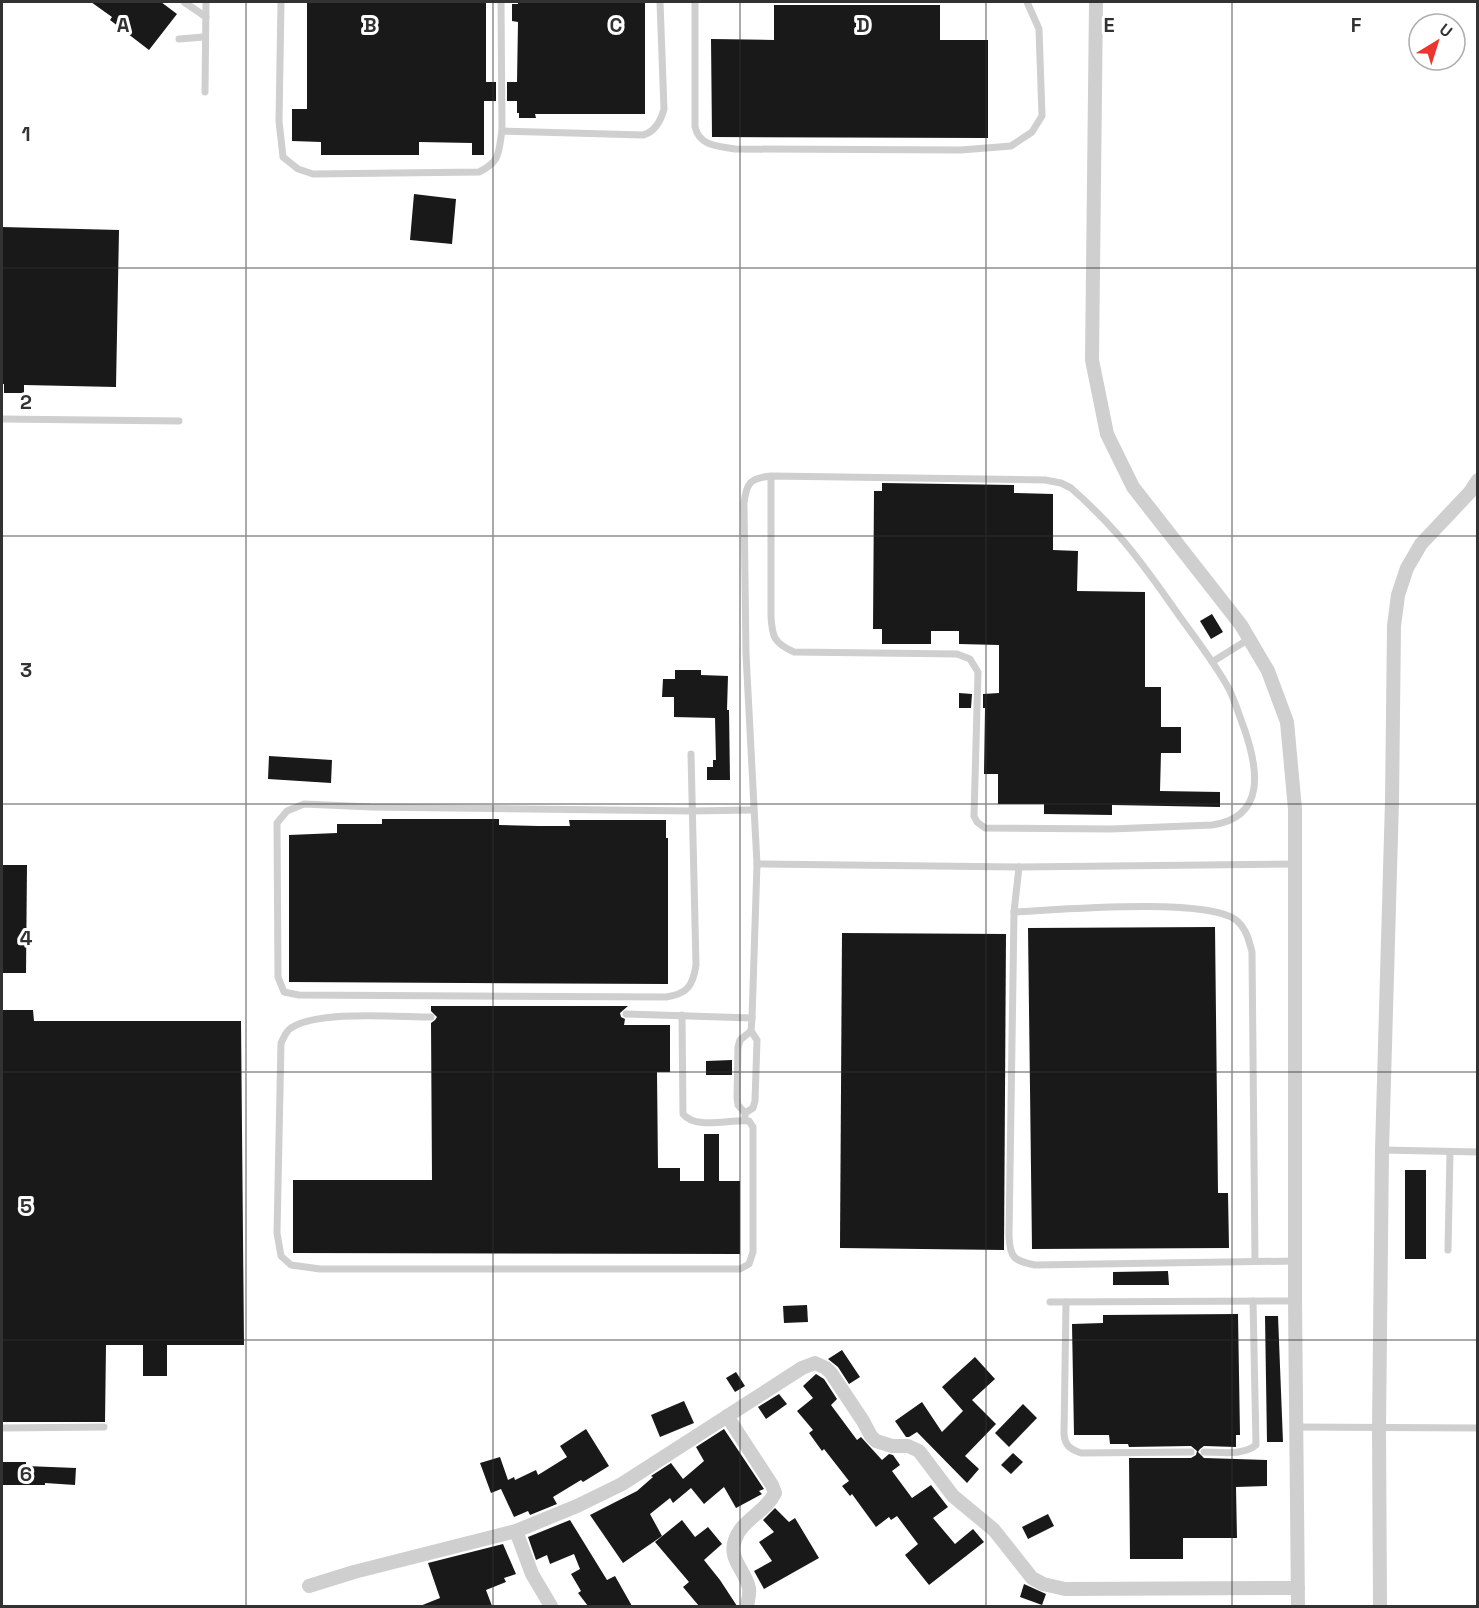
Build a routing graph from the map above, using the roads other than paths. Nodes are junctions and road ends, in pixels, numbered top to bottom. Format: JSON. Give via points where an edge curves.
{"nodes":[{"id":1,"x":184,"y":2,"type":"edge"},
{"id":2,"x":206,"y":2,"type":"edge"},
{"id":3,"x":281,"y":2,"type":"edge"},
{"id":4,"x":501,"y":2,"type":"edge"},
{"id":5,"x":660,"y":2,"type":"edge"},
{"id":6,"x":695,"y":2,"type":"edge"},
{"id":7,"x":1027,"y":2,"type":"edge"},
{"id":8,"x":1096,"y":2,"type":"edge"},
{"id":9,"x":206,"y":17,"type":"junction"},
{"id":10,"x":204,"y":37,"type":"junction"},
{"id":11,"x":180,"y":39,"type":"dead end"},
{"id":12,"x":205,"y":92,"type":"dead end"},
{"id":13,"x":502,"y":131,"type":"junction"},
{"id":14,"x":2,"y":419,"type":"edge"},
{"id":15,"x":178,"y":421,"type":"dead end"},
{"id":16,"x":771,"y":476,"type":"junction"},
{"id":17,"x":1478,"y":480,"type":"edge"},
{"id":18,"x":1249,"y":639,"type":"junction"},
{"id":19,"x":1212,"y":662,"type":"junction"},
{"id":20,"x":691,"y":754,"type":"dead end"},
{"id":21,"x":752,"y":810,"type":"junction"},
{"id":22,"x":692,"y":811,"type":"junction"},
{"id":23,"x":757,"y":864,"type":"junction"},
{"id":24,"x":1296,"y":864,"type":"junction"},
{"id":25,"x":1019,"y":867,"type":"junction"},
{"id":26,"x":1014,"y":912,"type":"junction"},
{"id":27,"x":626,"y":1014,"type":"dead end"},
{"id":28,"x":682,"y":1015,"type":"junction"},
{"id":29,"x":431,"y":1017,"type":"dead end"},
{"id":30,"x":752,"y":1018,"type":"junction"},
{"id":31,"x":751,"y":1031,"type":"junction"},
{"id":32,"x":745,"y":1117,"type":"junction"},
{"id":33,"x":1382,"y":1150,"type":"junction"},
{"id":34,"x":1450,"y":1152,"type":"junction"},
{"id":35,"x":1478,"y":1152,"type":"edge"},
{"id":36,"x":1448,"y":1250,"type":"dead end"},
{"id":37,"x":1255,"y":1261,"type":"junction"},
{"id":38,"x":1295,"y":1261,"type":"junction"},
{"id":39,"x":1253,"y":1301,"type":"junction"},
{"id":40,"x":1295,"y":1301,"type":"junction"},
{"id":41,"x":1050,"y":1302,"type":"dead end"},
{"id":42,"x":1066,"y":1302,"type":"junction"},
{"id":43,"x":727,"y":1416,"type":"junction"},
{"id":44,"x":104,"y":1427,"type":"dead end"},
{"id":45,"x":1296,"y":1427,"type":"junction"},
{"id":46,"x":2,"y":1428,"type":"edge"},
{"id":47,"x":1379,"y":1428,"type":"junction"},
{"id":48,"x":1478,"y":1428,"type":"edge"},
{"id":49,"x":1191,"y":1452,"type":"dead end"},
{"id":50,"x":1204,"y":1452,"type":"dead end"},
{"id":51,"x":516,"y":1531,"type":"junction"},
{"id":52,"x":309,"y":1586,"type":"dead end"},
{"id":53,"x":1298,"y":1588,"type":"junction"},
{"id":54,"x":551,"y":1606,"type":"edge"},
{"id":55,"x":747,"y":1606,"type":"edge"},
{"id":56,"x":1298,"y":1606,"type":"edge"},
{"id":57,"x":1380,"y":1606,"type":"edge"}],
"edges":[{"from":1,"to":9,"type":"lane"},
{"from":2,"to":9,"type":"lane"},
{"from":3,"to":13,"type":"lane","via":[[279,121],[284,157],[298,170],[313,174],[478,172],[497,160]]},
{"from":4,"to":13,"type":"lane"},
{"from":5,"to":13,"type":"lane","via":[[664,109],[649,134]]},
{"from":6,"to":7,"type":"lane","via":[[695,127],[697,136],[708,144],[735,149],[949,150],[1011,146],[1032,132],[1042,116],[1038,29]]},
{"from":8,"to":18,"type":"street","via":[[1092,360],[1107,434],[1133,487]]},
{"from":9,"to":10,"type":"lane"},
{"from":10,"to":11,"type":"lane"},
{"from":10,"to":12,"type":"lane"},
{"from":14,"to":15,"type":"lane"},
{"from":16,"to":19,"type":"lane","via":[[1061,483],[1071,488],[1121,538]]},
{"from":16,"to":19,"type":"lane","via":[[771,628],[777,642],[794,652],[957,654],[970,658],[978,672],[974,816],[985,828],[1201,825],[1226,823],[1239,816],[1255,791],[1254,766],[1229,690]]},
{"from":16,"to":21,"type":"lane","via":[[748,484],[744,504]]},
{"from":17,"to":33,"type":"street","via":[[1421,544],[1398,595],[1392,663]]},
{"from":18,"to":19,"type":"lane"},
{"from":18,"to":24,"type":"street","via":[[1268,671],[1287,722]]},
{"from":20,"to":22,"type":"lane"},
{"from":21,"to":22,"type":"lane"},
{"from":21,"to":23,"type":"lane"},
{"from":22,"to":22,"type":"lane","via":[[304,804],[287,812],[277,823],[278,977],[284,992],[678,995],[694,979],[696,965]]},
{"from":23,"to":25,"type":"lane"},
{"from":23,"to":30,"type":"lane"},
{"from":24,"to":25,"type":"lane"},
{"from":24,"to":38,"type":"street"},
{"from":25,"to":26,"type":"lane"},
{"from":26,"to":37,"type":"lane","via":[[1129,907],[1202,909],[1223,913],[1242,927],[1252,952]]},
{"from":26,"to":37,"type":"lane","via":[[1011,1254],[1016,1260],[1035,1265]]},
{"from":27,"to":28,"type":"lane"},
{"from":28,"to":30,"type":"lane"},
{"from":28,"to":32,"type":"lane","via":[[683,1114],[693,1121],[716,1123]]},
{"from":29,"to":32,"type":"lane","via":[[324,1017],[288,1029],[281,1043],[277,1233],[280,1256],[291,1264],[320,1269],[740,1269],[749,1264],[753,1252],[753,1127]]},
{"from":30,"to":31,"type":"lane"},
{"from":31,"to":32,"type":"lane","via":[[757,1040],[755,1101]]},
{"from":31,"to":32,"type":"lane","via":[[738,1047],[737,1097]]},
{"from":33,"to":34,"type":"lane"},
{"from":33,"to":47,"type":"street"},
{"from":34,"to":35,"type":"lane"},
{"from":34,"to":36,"type":"lane"},
{"from":37,"to":38,"type":"lane"},
{"from":38,"to":40,"type":"street"},
{"from":39,"to":40,"type":"lane"},
{"from":39,"to":42,"type":"lane"},
{"from":39,"to":50,"type":"lane","via":[[1256,1445],[1235,1452]]},
{"from":40,"to":45,"type":"street"},
{"from":41,"to":42,"type":"lane"},
{"from":42,"to":49,"type":"lane","via":[[1066,1445],[1081,1453]]},
{"from":43,"to":51,"type":"street","via":[[622,1484]]},
{"from":43,"to":53,"type":"street","via":[[815,1363],[831,1373],[871,1436],[884,1444],[919,1451],[953,1497],[994,1530],[1032,1578],[1043,1584],[1065,1589]]},
{"from":43,"to":55,"type":"street","via":[[775,1493],[735,1538],[733,1556],[749,1590]]},
{"from":44,"to":46,"type":"lane"},
{"from":45,"to":47,"type":"lane"},
{"from":45,"to":53,"type":"street"},
{"from":47,"to":48,"type":"lane"},
{"from":47,"to":57,"type":"street"},
{"from":51,"to":52,"type":"street"},
{"from":51,"to":54,"type":"street","via":[[532,1574]]},
{"from":53,"to":56,"type":"street"}]}
